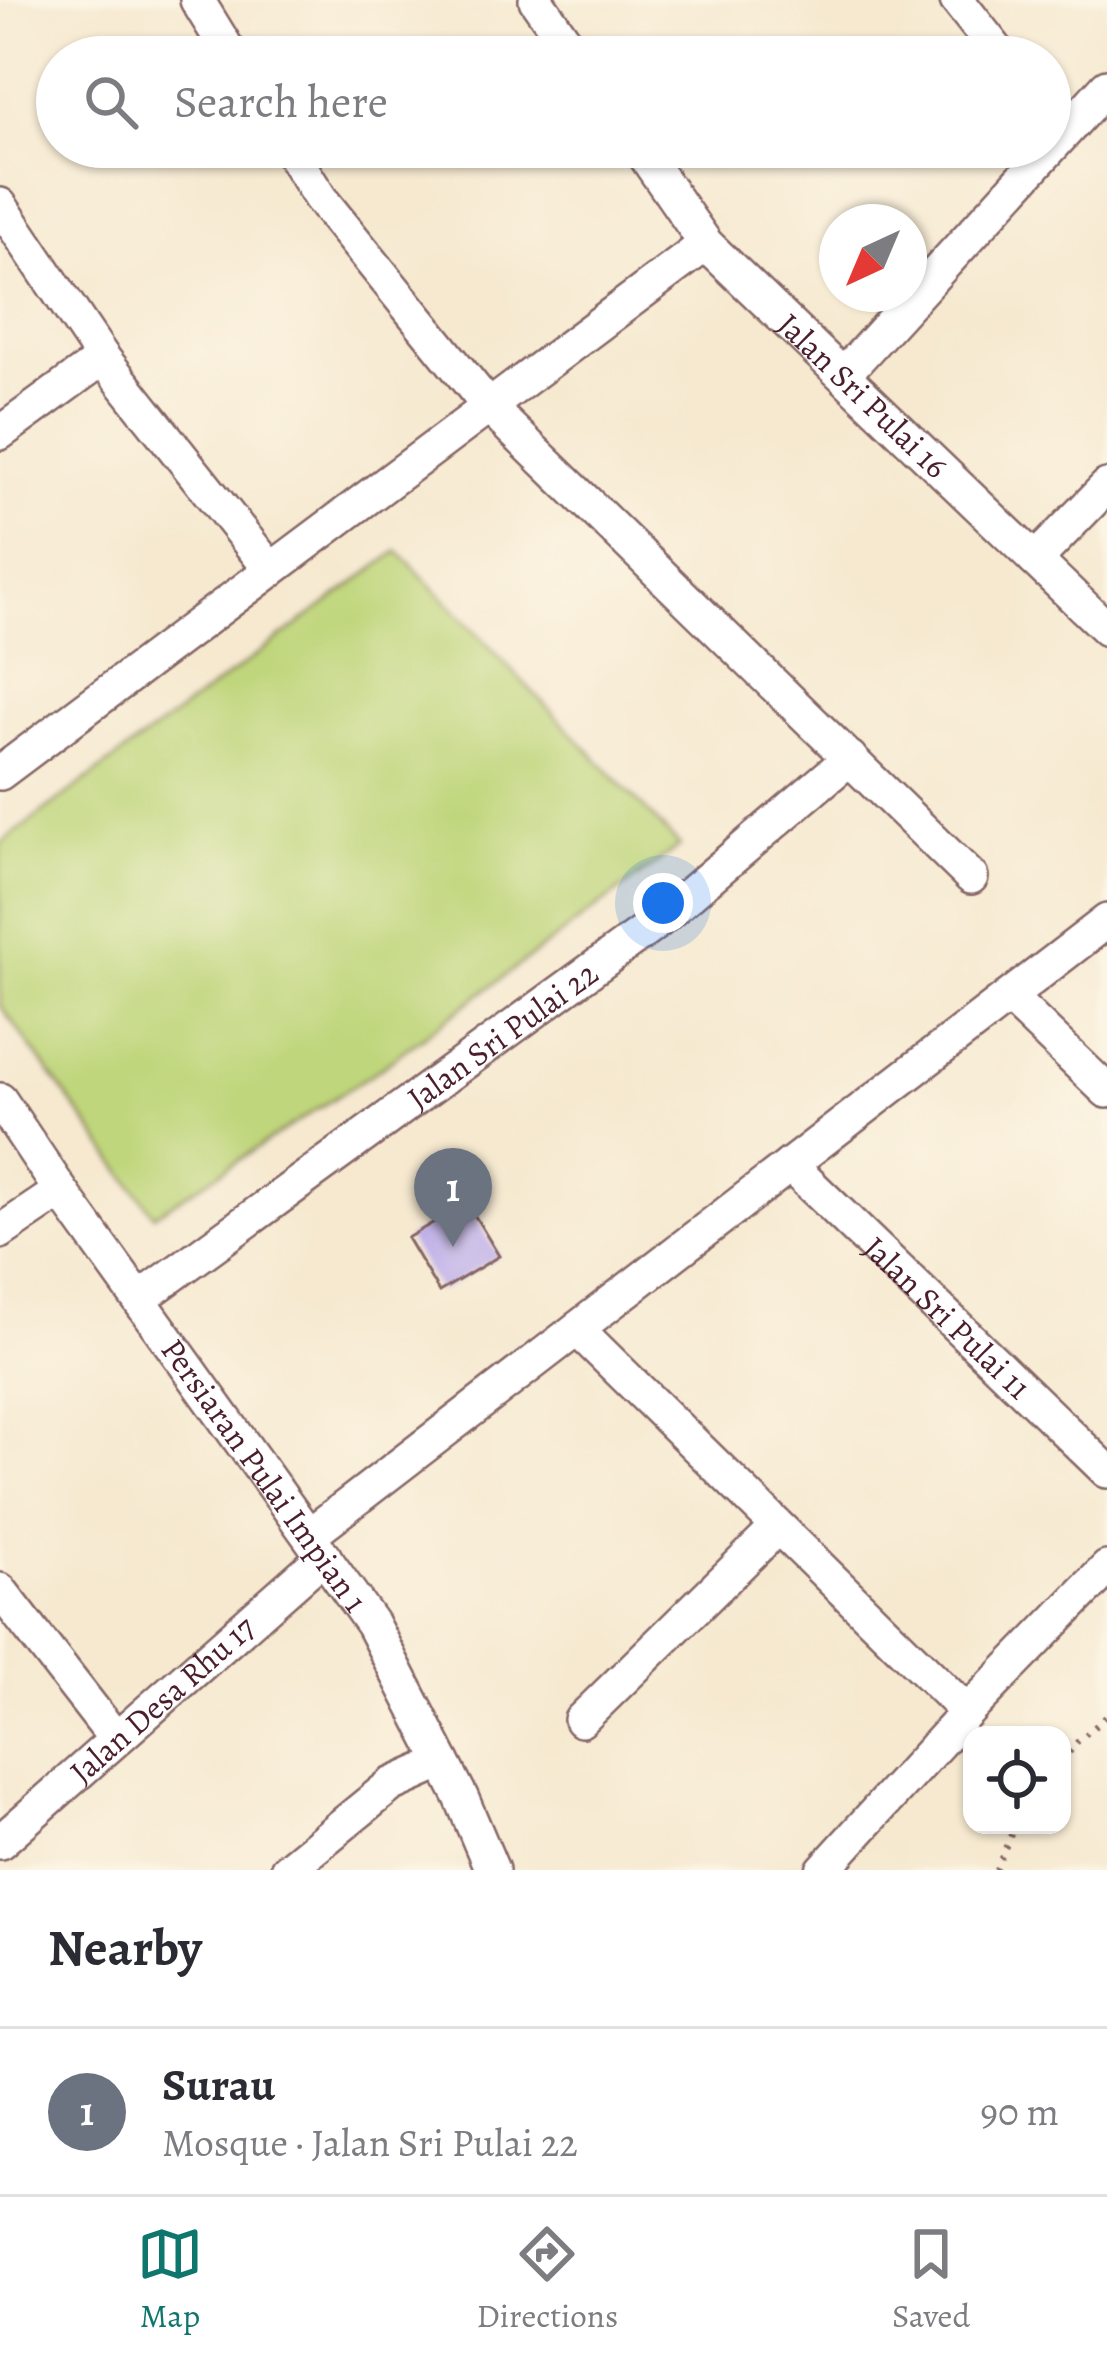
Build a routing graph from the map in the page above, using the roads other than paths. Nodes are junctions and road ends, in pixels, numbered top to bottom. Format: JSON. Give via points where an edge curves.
{"nodes":[{"id":1,"x":197,"y":0,"type":"edge"},
{"id":2,"x":536,"y":0,"type":"edge"},
{"id":3,"x":957,"y":0,"type":"edge"},
{"id":4,"x":219,"y":36,"type":"edge"},
{"id":5,"x":561,"y":36,"type":"edge"},
{"id":6,"x":985,"y":36,"type":"edge"},
{"id":7,"x":1107,"y":86,"type":"edge"},
{"id":8,"x":1071,"y":115,"type":"edge"},
{"id":9,"x":301,"y":168,"type":"edge"},
{"id":10,"x":654,"y":168,"type":"edge"},
{"id":11,"x":1021,"y":168,"type":"edge"},
{"id":12,"x":0,"y":205,"type":"edge"},
{"id":13,"x":706,"y":244,"type":"junction"},
{"id":14,"x":103,"y":358,"type":"junction"},
{"id":15,"x":843,"y":375,"type":"junction"},
{"id":16,"x":489,"y":407,"type":"junction"},
{"id":17,"x":0,"y":433,"type":"edge"},
{"id":18,"x":1107,"y":486,"type":"edge"},
{"id":19,"x":1035,"y":560,"type":"junction"},
{"id":20,"x":271,"y":570,"type":"junction"},
{"id":21,"x":1107,"y":629,"type":"edge"},
{"id":22,"x":850,"y":758,"type":"junction"},
{"id":23,"x":0,"y":773,"type":"edge"},
{"id":24,"x":971,"y":877,"type":"dead end"},
{"id":25,"x":1107,"y":921,"type":"edge"},
{"id":26,"x":1010,"y":997,"type":"junction"},
{"id":27,"x":1107,"y":1091,"type":"edge"},
{"id":28,"x":0,"y":1100,"type":"edge"},
{"id":29,"x":790,"y":1165,"type":"junction"},
{"id":30,"x":61,"y":1192,"type":"junction"},
{"id":31,"x":0,"y":1232,"type":"edge"},
{"id":32,"x":141,"y":1298,"type":"junction"},
{"id":33,"x":577,"y":1329,"type":"junction"},
{"id":34,"x":1107,"y":1471,"type":"edge"},
{"id":35,"x":778,"y":1527,"type":"junction"},
{"id":36,"x":317,"y":1545,"type":"junction"},
{"id":37,"x":1107,"y":1568,"type":"edge"},
{"id":38,"x":0,"y":1590,"type":"edge"},
{"id":39,"x":967,"y":1712,"type":"junction"},
{"id":40,"x":581,"y":1720,"type":"dead end"},
{"id":41,"x":115,"y":1738,"type":"junction"},
{"id":42,"x":443,"y":1762,"type":"junction"},
{"id":43,"x":0,"y":1842,"type":"edge"},
{"id":44,"x":287,"y":1870,"type":"edge"},
{"id":45,"x":492,"y":1870,"type":"edge"},
{"id":46,"x":823,"y":1870,"type":"edge"}],
"edges":[{"from":1,"to":4,"type":"street"},
{"from":2,"to":5,"type":"street"},
{"from":3,"to":6,"type":"street"},
{"from":7,"to":8,"type":"street"},
{"from":9,"to":16,"type":"street"},
{"from":10,"to":13,"type":"street","name":"Jalan Sri Pulai 16"},
{"from":11,"to":15,"type":"street"},
{"from":12,"to":14,"type":"street"},
{"from":13,"to":15,"type":"street","name":"Jalan Sri Pulai 16"},
{"from":13,"to":16,"type":"street"},
{"from":14,"to":17,"type":"street"},
{"from":14,"to":20,"type":"street"},
{"from":15,"to":19,"type":"street","name":"Jalan Sri Pulai 16"},
{"from":16,"to":20,"type":"street"},
{"from":16,"to":22,"type":"street"},
{"from":18,"to":19,"type":"street"},
{"from":19,"to":21,"type":"street","name":"Jalan Sri Pulai 16"},
{"from":20,"to":23,"type":"street"},
{"from":22,"to":24,"type":"street"},
{"from":22,"to":32,"type":"street","name":"Jalan Sri Pulai 22","via":[[657,922]]},
{"from":25,"to":26,"type":"street","name":"Jalan Desa Rhu 17"},
{"from":26,"to":27,"type":"street"},
{"from":26,"to":29,"type":"street","name":"Jalan Desa Rhu 17"},
{"from":28,"to":30,"type":"street","name":"Persiaran Pulai Impian 1"},
{"from":29,"to":33,"type":"street","name":"Jalan Desa Rhu 17"},
{"from":29,"to":34,"type":"street","name":"Jalan Sri Pulai 11"},
{"from":30,"to":31,"type":"street"},
{"from":30,"to":32,"type":"street","name":"Persiaran Pulai Impian 1"},
{"from":32,"to":36,"type":"street","name":"Persiaran Pulai Impian 1"},
{"from":33,"to":35,"type":"street"},
{"from":33,"to":36,"type":"street","name":"Jalan Desa Rhu 17"},
{"from":35,"to":39,"type":"street"},
{"from":35,"to":40,"type":"street"},
{"from":36,"to":41,"type":"street","name":"Jalan Desa Rhu 17"},
{"from":36,"to":42,"type":"street","name":"Persiaran Pulai Impian 1","via":[[372,1624]]},
{"from":37,"to":39,"type":"street"},
{"from":38,"to":41,"type":"street"},
{"from":39,"to":46,"type":"street"},
{"from":41,"to":43,"type":"street","name":"Jalan Desa Rhu 17"},
{"from":42,"to":44,"type":"street","via":[[391,1785]]},
{"from":42,"to":45,"type":"street","name":"Persiaran Pulai Impian 1"}]}
